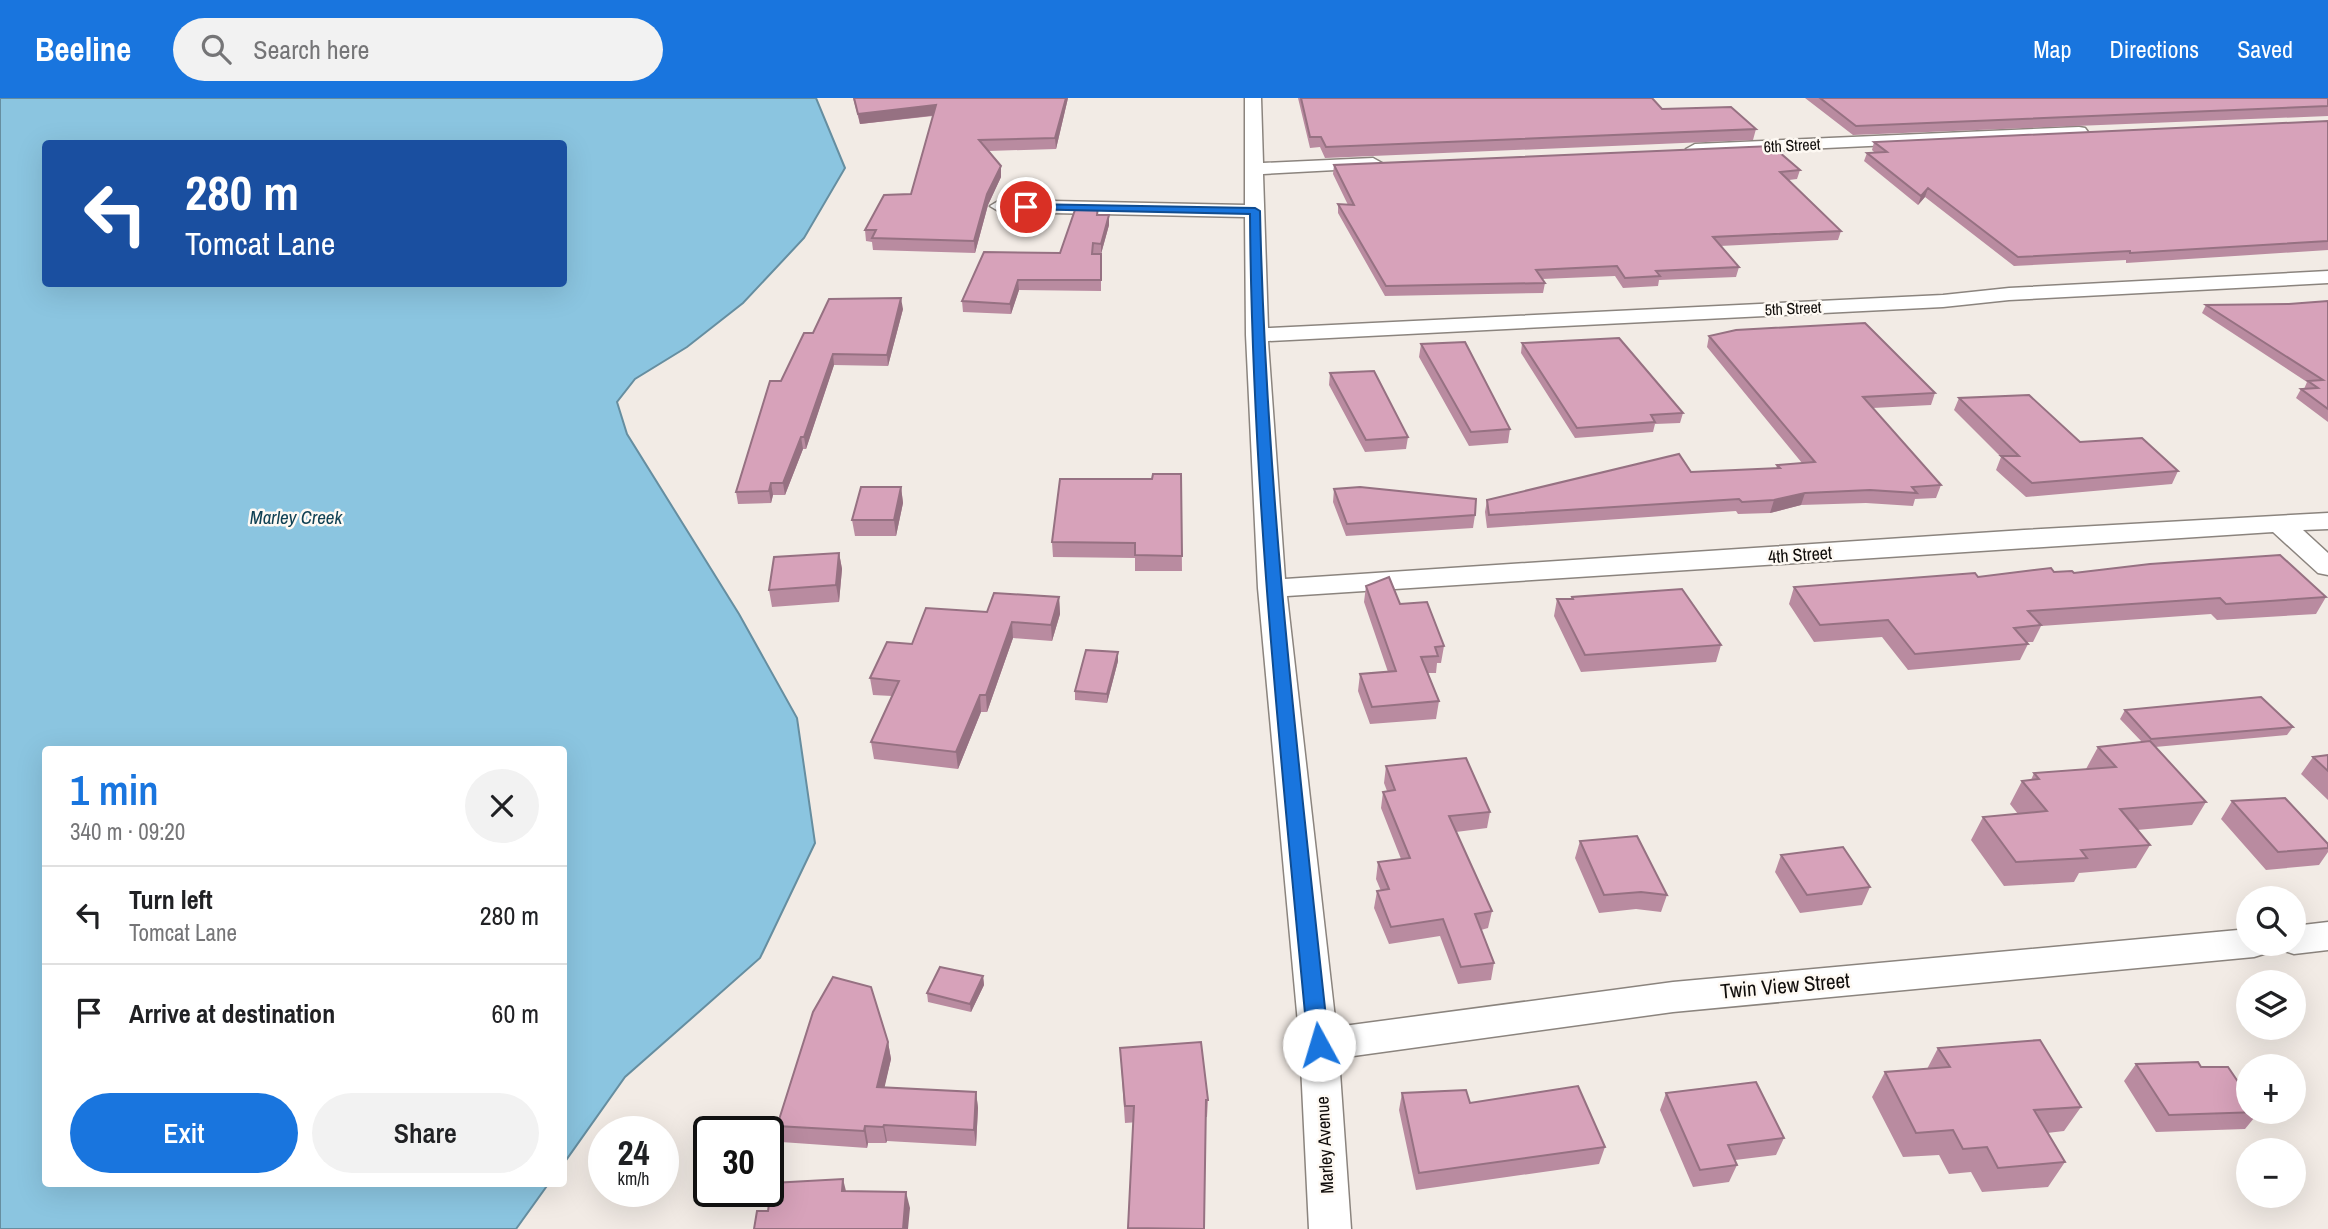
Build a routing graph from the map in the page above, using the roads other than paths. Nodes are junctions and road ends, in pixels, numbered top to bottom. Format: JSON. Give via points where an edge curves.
{"nodes":[{"id":1,"x":1253,"y":98,"type":"edge"},
{"id":2,"x":2101,"y":132,"type":"edge"},
{"id":3,"x":1679,"y":150,"type":"edge"},
{"id":4,"x":1392,"y":163,"type":"edge"},
{"id":5,"x":1256,"y":169,"type":"junction"},
{"id":6,"x":1000,"y":206,"type":"dead end"},
{"id":7,"x":1255,"y":211,"type":"junction"},
{"id":8,"x":2328,"y":277,"type":"edge"},
{"id":9,"x":1257,"y":335,"type":"junction"},
{"id":10,"x":2328,"y":521,"type":"edge"},
{"id":11,"x":2281,"y":525,"type":"junction"},
{"id":12,"x":2328,"y":568,"type":"edge"},
{"id":13,"x":1272,"y":588,"type":"junction"},
{"id":14,"x":2328,"y":936,"type":"edge"},
{"id":15,"x":2306,"y":939,"type":"edge"},
{"id":16,"x":2236,"y":945,"type":"edge"},
{"id":17,"x":1319,"y":1045,"type":"junction"},
{"id":18,"x":1330,"y":1229,"type":"edge"}],
"edges":[{"from":1,"to":5,"type":"street","name":"Marley Avenue"},
{"from":2,"to":3,"type":"street","name":"6th Street"},
{"from":4,"to":5,"type":"street"},
{"from":5,"to":7,"type":"street","name":"Marley Avenue"},
{"from":6,"to":7,"type":"street"},
{"from":7,"to":9,"type":"street","name":"Marley Avenue"},
{"from":8,"to":9,"type":"street","name":"5th Street"},
{"from":9,"to":13,"type":"street","name":"Marley Avenue"},
{"from":10,"to":11,"type":"street","name":"4th Street"},
{"from":11,"to":12,"type":"street"},
{"from":11,"to":13,"type":"street","name":"4th Street"},
{"from":13,"to":17,"type":"street","name":"Marley Avenue"},
{"from":14,"to":15,"type":"street"},
{"from":16,"to":17,"type":"street","name":"Twin View Street","via":[[1673,997]]},
{"from":17,"to":18,"type":"street","name":"Marley Avenue"}]}
